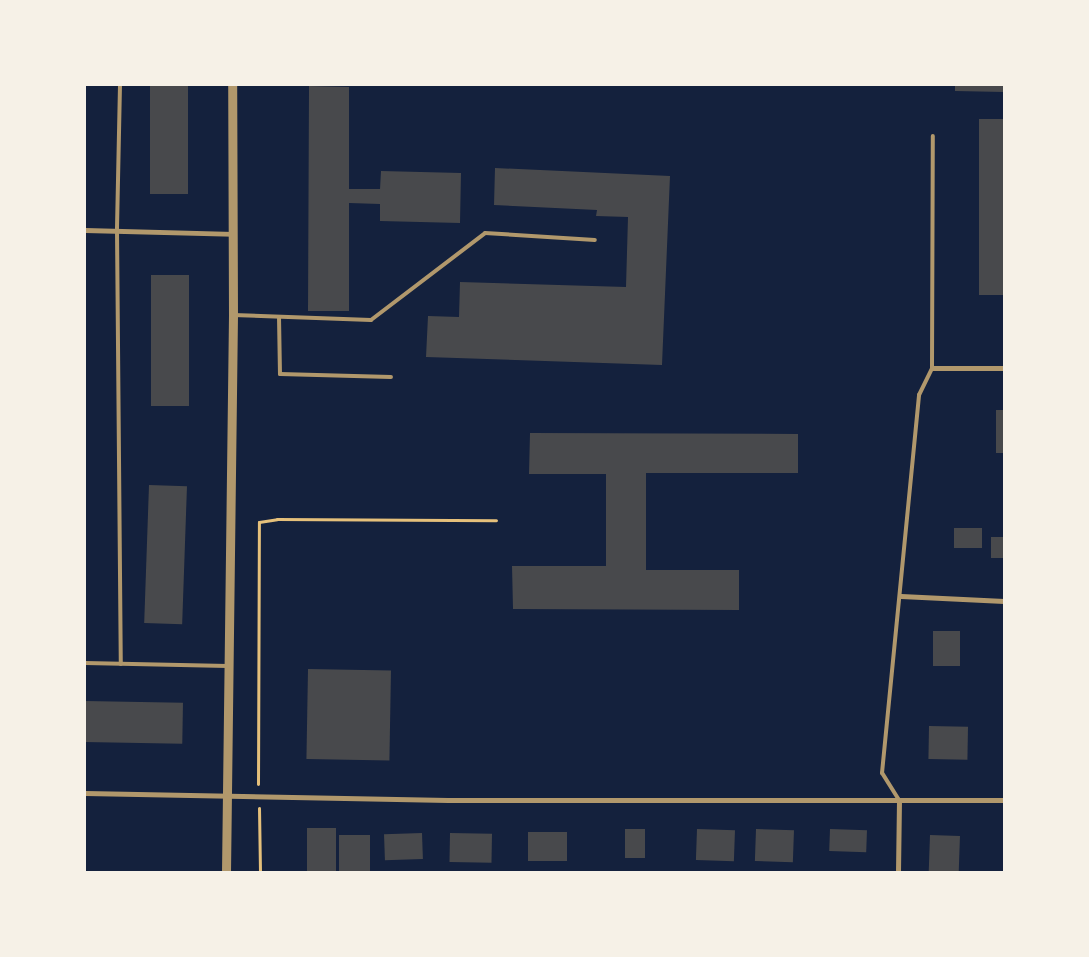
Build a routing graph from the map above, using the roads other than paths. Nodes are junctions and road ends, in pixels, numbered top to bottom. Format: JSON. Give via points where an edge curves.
{"nodes":[{"id":1,"x":120,"y":85,"type":"edge"},
{"id":2,"x":232,"y":85,"type":"edge"},
{"id":3,"x":933,"y":136,"type":"dead end"},
{"id":4,"x":85,"y":230,"type":"edge"},
{"id":5,"x":117,"y":230,"type":"junction"},
{"id":6,"x":233,"y":234,"type":"junction"},
{"id":7,"x":596,"y":240,"type":"dead end"},
{"id":8,"x":233,"y":315,"type":"junction"},
{"id":9,"x":279,"y":318,"type":"junction"},
{"id":10,"x":932,"y":368,"type":"junction"},
{"id":11,"x":1004,"y":368,"type":"edge"},
{"id":12,"x":391,"y":377,"type":"dead end"},
{"id":13,"x":901,"y":596,"type":"junction"},
{"id":14,"x":1004,"y":601,"type":"edge"},
{"id":15,"x":85,"y":663,"type":"edge"},
{"id":16,"x":121,"y":664,"type":"junction"},
{"id":17,"x":229,"y":666,"type":"junction"},
{"id":18,"x":85,"y":793,"type":"edge"},
{"id":19,"x":227,"y":794,"type":"junction"},
{"id":20,"x":899,"y":800,"type":"junction"},
{"id":21,"x":1004,"y":800,"type":"edge"},
{"id":22,"x":226,"y":872,"type":"edge"},
{"id":23,"x":898,"y":872,"type":"edge"}],
"edges":[{"from":1,"to":5,"type":"lane"},
{"from":2,"to":6,"type":"street"},
{"from":3,"to":10,"type":"lane"},
{"from":4,"to":5,"type":"street"},
{"from":5,"to":6,"type":"street"},
{"from":5,"to":16,"type":"lane"},
{"from":6,"to":8,"type":"street"},
{"from":7,"to":9,"type":"lane","via":[[485,233],[371,320]]},
{"from":8,"to":9,"type":"lane"},
{"from":8,"to":17,"type":"street"},
{"from":9,"to":12,"type":"lane","via":[[280,374]]},
{"from":10,"to":11,"type":"street"},
{"from":10,"to":13,"type":"lane","via":[[919,395]]},
{"from":13,"to":14,"type":"street"},
{"from":13,"to":20,"type":"lane","via":[[882,773]]},
{"from":15,"to":16,"type":"lane"},
{"from":16,"to":17,"type":"lane"},
{"from":17,"to":19,"type":"street"},
{"from":18,"to":19,"type":"street"},
{"from":19,"to":20,"type":"street","via":[[448,800]]},
{"from":19,"to":22,"type":"street"},
{"from":20,"to":21,"type":"street"},
{"from":20,"to":23,"type":"street"}]}
